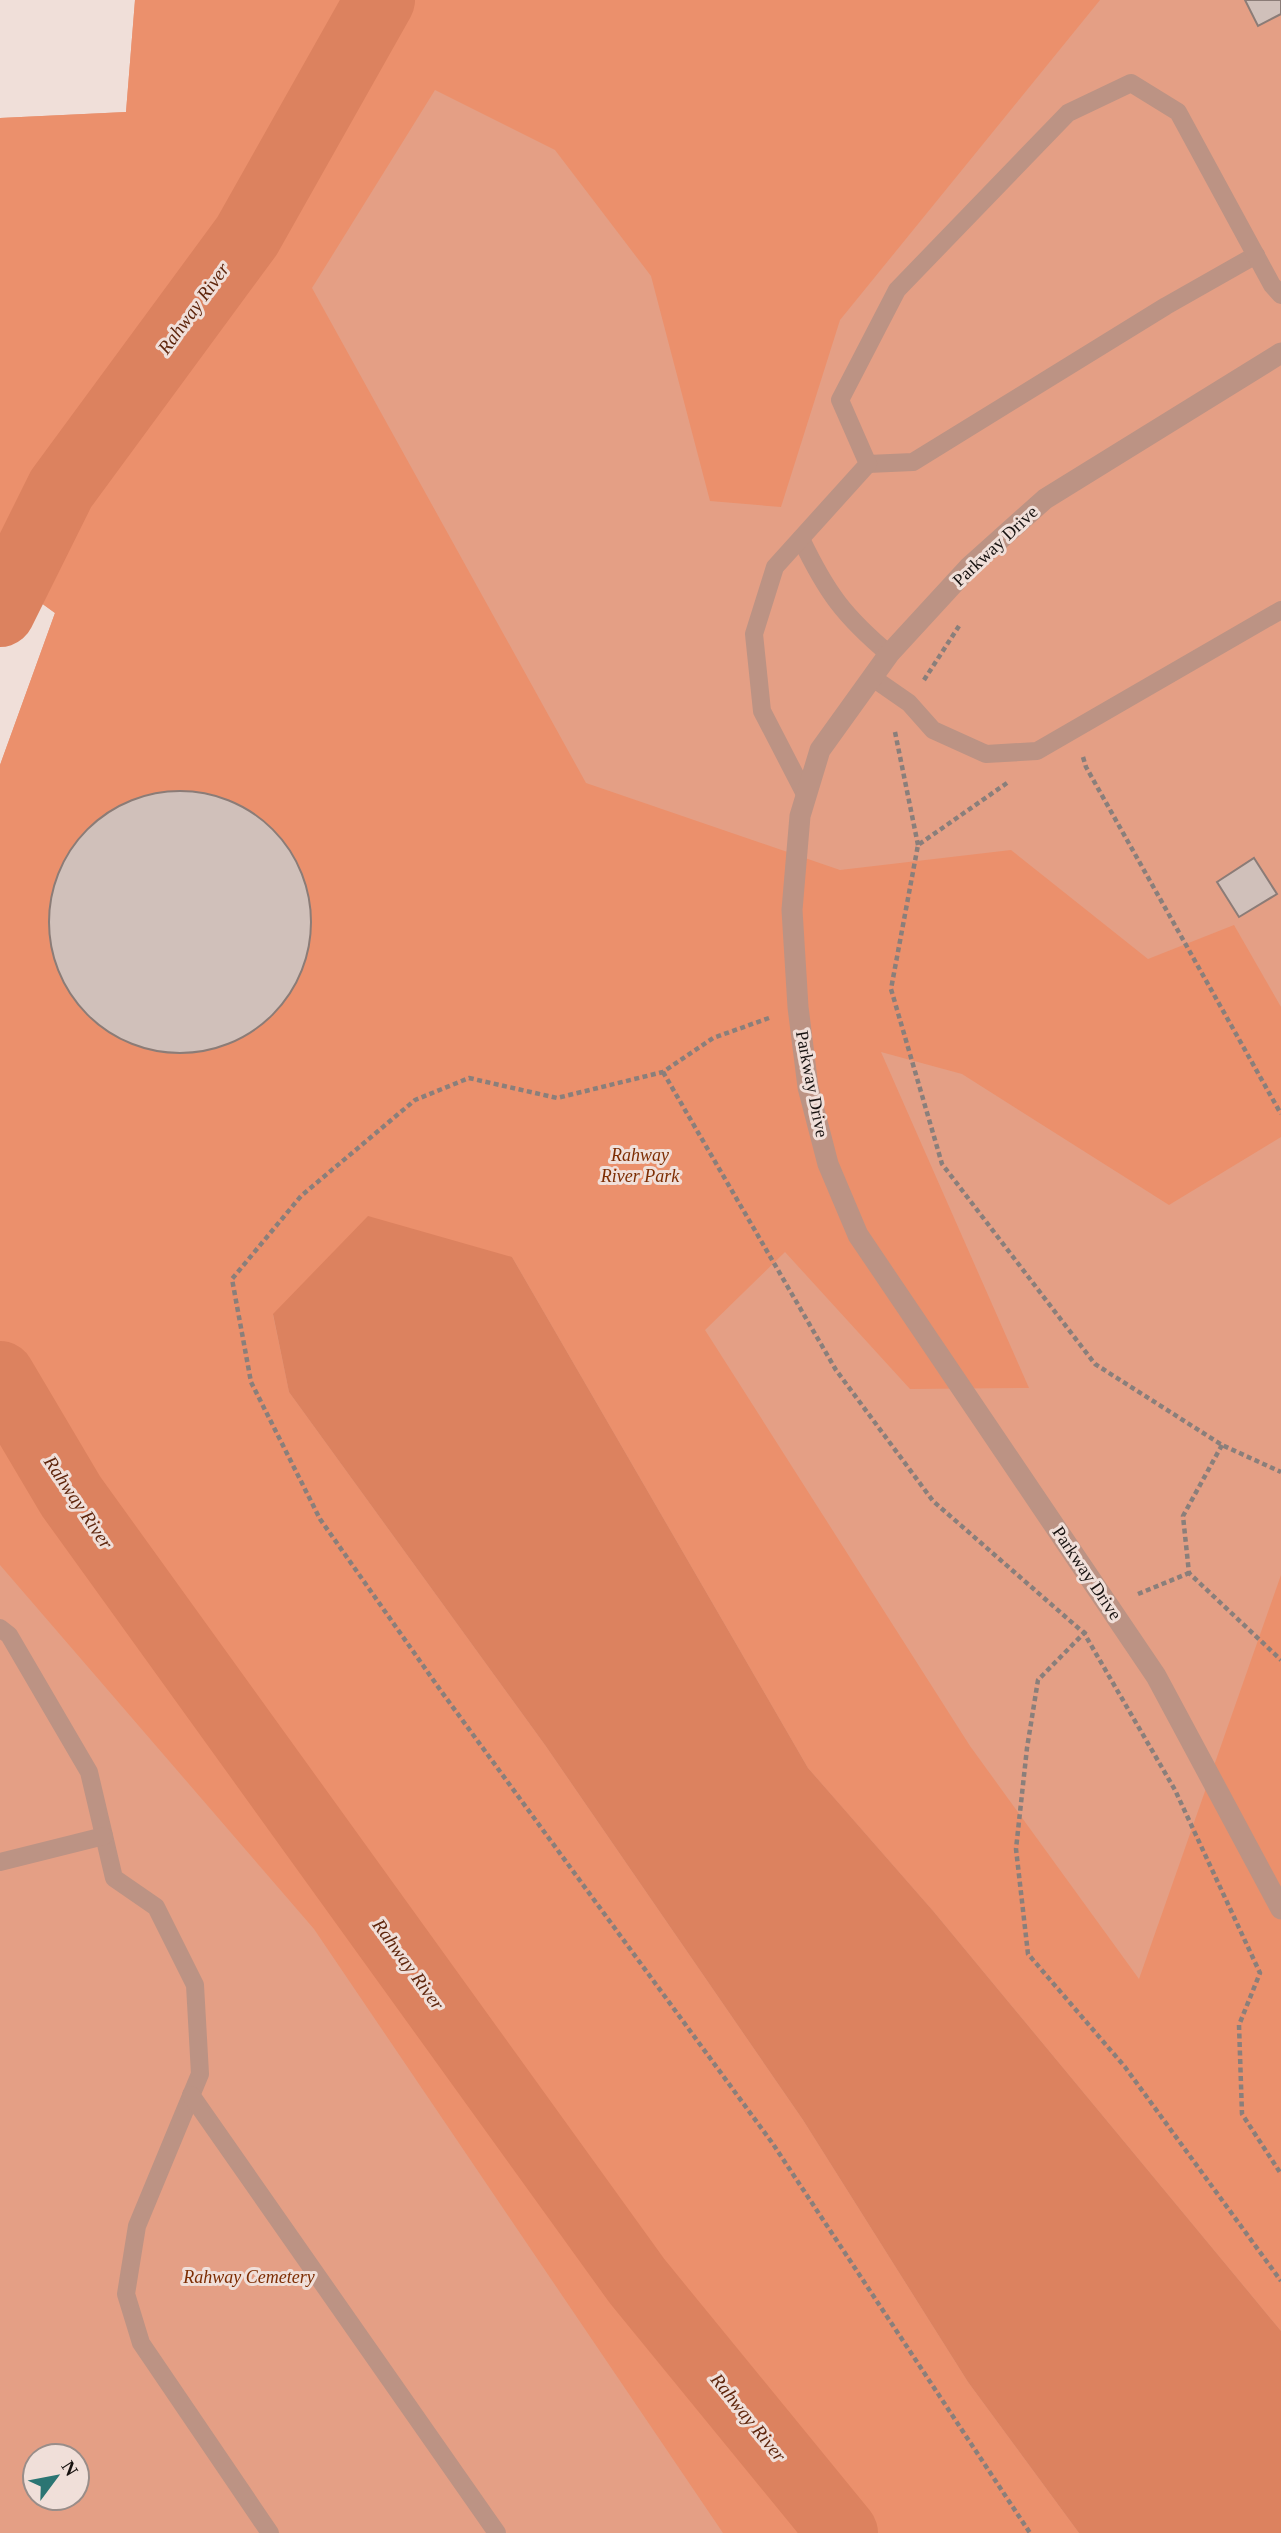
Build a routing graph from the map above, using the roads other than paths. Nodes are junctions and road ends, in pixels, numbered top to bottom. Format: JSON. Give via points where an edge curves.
{"nodes":[{"id":1,"x":1256,"y":255,"type":"junction"},
{"id":2,"x":1281,"y":295,"type":"edge"},
{"id":3,"x":1281,"y":353,"type":"edge"},
{"id":4,"x":868,"y":464,"type":"junction"},
{"id":5,"x":801,"y":539,"type":"junction"},
{"id":6,"x":1281,"y":610,"type":"edge"},
{"id":7,"x":890,"y":654,"type":"junction"},
{"id":8,"x":873,"y":678,"type":"junction"},
{"id":9,"x":806,"y":796,"type":"junction"},
{"id":10,"x":0,"y":1628,"type":"edge"},
{"id":11,"x":104,"y":1836,"type":"junction"},
{"id":12,"x":0,"y":1862,"type":"edge"},
{"id":13,"x":1281,"y":1909,"type":"edge"},
{"id":14,"x":191,"y":2095,"type":"junction"},
{"id":15,"x":270,"y":2533,"type":"edge"},
{"id":16,"x":497,"y":2533,"type":"edge"}],
"edges":[{"from":1,"to":2,"type":"lane"},
{"from":1,"to":4,"type":"lane","via":[[913,462]]},
{"from":1,"to":4,"type":"lane","via":[[1178,112],[1131,83],[1068,113],[897,290],[841,400]]},
{"from":3,"to":7,"type":"street","name":"Parkway Drive","via":[[1045,499],[969,567]]},
{"from":4,"to":5,"type":"lane"},
{"from":5,"to":7,"type":"lane","via":[[820,579],[851,622]]},
{"from":5,"to":9,"type":"lane","via":[[775,567],[754,634],[762,711]]},
{"from":6,"to":8,"type":"lane","via":[[1037,751],[986,754],[933,730],[909,703]]},
{"from":7,"to":8,"type":"street","name":"Parkway Drive"},
{"from":8,"to":9,"type":"street","name":"Parkway Drive","via":[[820,750]]},
{"from":9,"to":13,"type":"street","name":"Parkway Drive","via":[[800,816],[792,910],[808,1087],[828,1164],[858,1234],[1167,1693]]},
{"from":10,"to":11,"type":"lane","via":[[9,1635],[89,1772]]},
{"from":11,"to":12,"type":"lane"},
{"from":11,"to":14,"type":"lane","via":[[114,1878],[156,1907],[195,1985],[200,2074]]},
{"from":14,"to":15,"type":"lane","via":[[137,2226],[126,2294],[141,2343]]},
{"from":14,"to":16,"type":"lane"}]}
